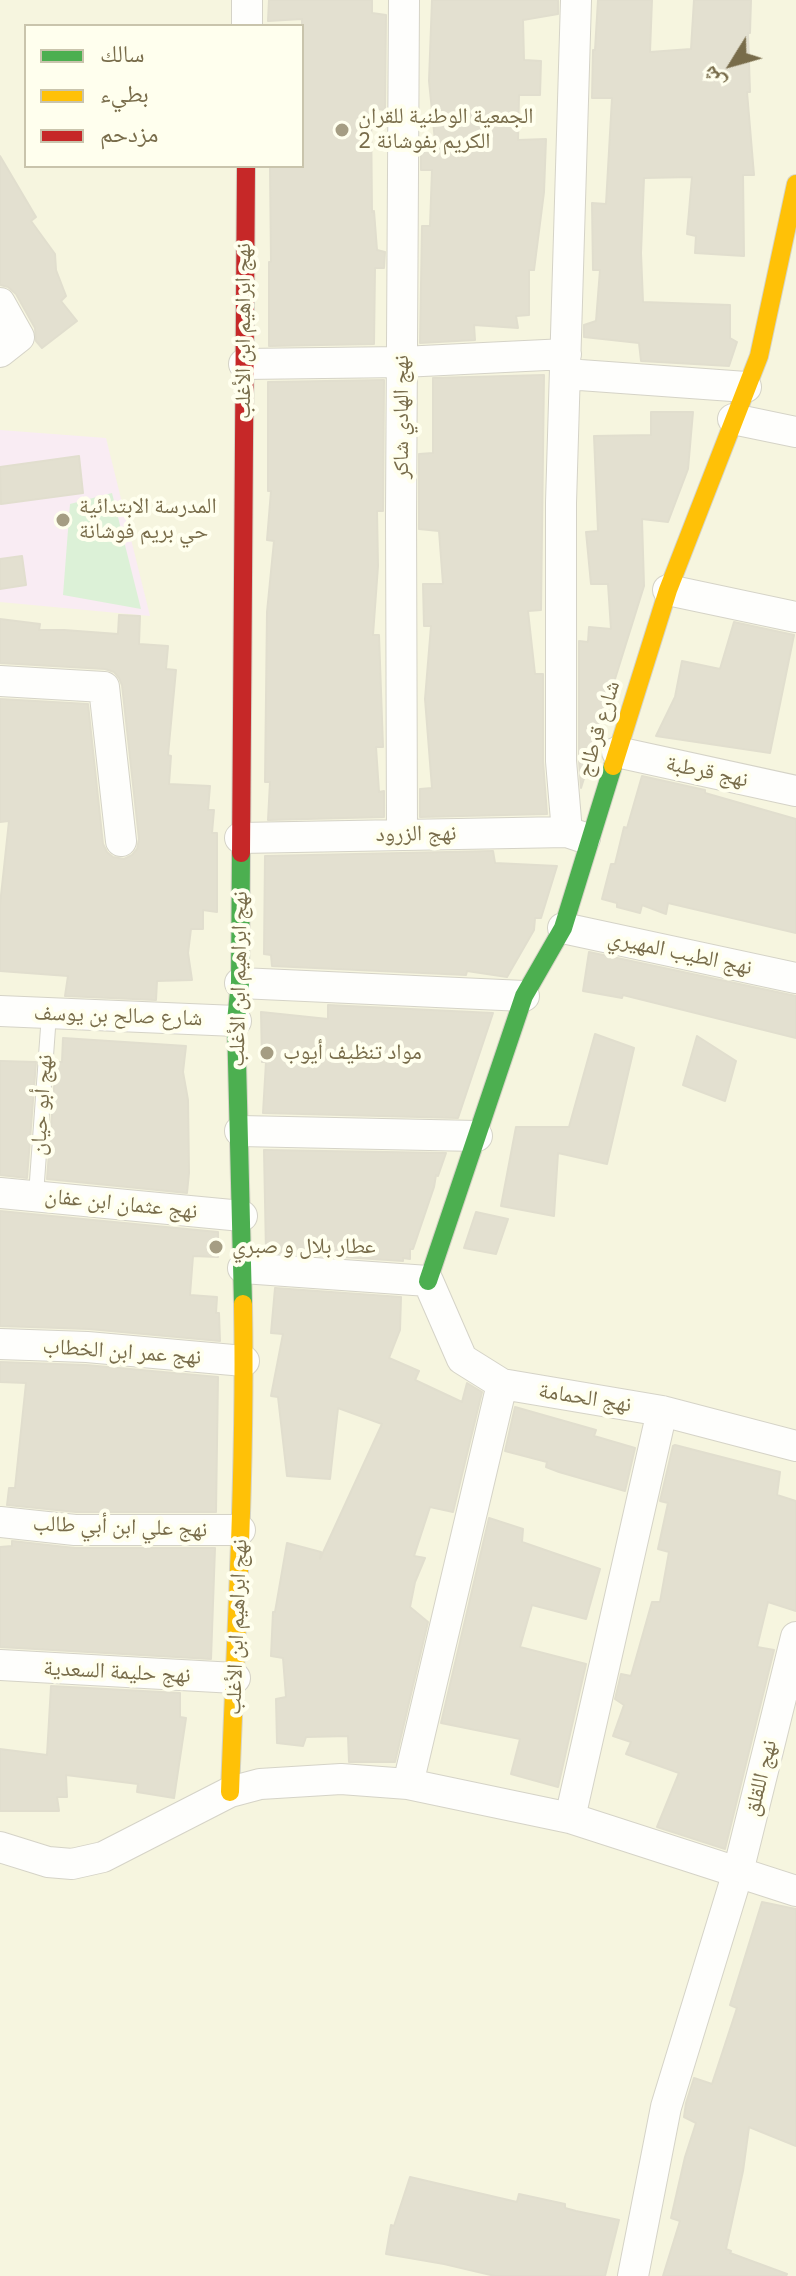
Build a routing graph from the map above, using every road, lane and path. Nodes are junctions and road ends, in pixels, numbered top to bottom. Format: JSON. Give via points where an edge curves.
{"nodes":[{"id":1,"x":247,"y":0,"type":"edge"},
{"id":2,"x":404,"y":0,"type":"edge"},
{"id":3,"x":576,"y":0,"type":"edge"},
{"id":4,"x":247,"y":24,"type":"edge"},
{"id":5,"x":246,"y":168,"type":"edge"},
{"id":6,"x":796,"y":184,"type":"edge"},
{"id":7,"x":0,"y":303,"type":"edge"},
{"id":8,"x":9,"y":345,"type":"edge"},
{"id":9,"x":402,"y":362,"type":"junction"},
{"id":10,"x":244,"y":364,"type":"junction"},
{"id":11,"x":566,"y":364,"type":"junction"},
{"id":12,"x":746,"y":387,"type":"junction"},
{"id":13,"x":733,"y":419,"type":"junction"},
{"id":14,"x":796,"y":432,"type":"edge"},
{"id":15,"x":668,"y":590,"type":"junction"},
{"id":16,"x":796,"y":617,"type":"edge"},
{"id":17,"x":0,"y":681,"type":"edge"},
{"id":18,"x":617,"y":752,"type":"junction"},
{"id":19,"x":796,"y":791,"type":"edge"},
{"id":20,"x":402,"y":834,"type":"junction"},
{"id":21,"x":578,"y":836,"type":"junction"},
{"id":22,"x":240,"y":838,"type":"junction"},
{"id":23,"x":121,"y":841,"type":"dead end"},
{"id":24,"x":563,"y":928,"type":"junction"},
{"id":25,"x":796,"y":978,"type":"edge"},
{"id":26,"x":240,"y":983,"type":"junction"},
{"id":27,"x":524,"y":996,"type":"junction"},
{"id":28,"x":0,"y":1011,"type":"edge"},
{"id":29,"x":49,"y":1014,"type":"junction"},
{"id":30,"x":236,"y":1021,"type":"junction"},
{"id":31,"x":240,"y":1131,"type":"junction"},
{"id":32,"x":477,"y":1136,"type":"junction"},
{"id":33,"x":0,"y":1193,"type":"edge"},
{"id":34,"x":36,"y":1195,"type":"junction"},
{"id":35,"x":242,"y":1216,"type":"junction"},
{"id":36,"x":243,"y":1268,"type":"junction"},
{"id":37,"x":428,"y":1281,"type":"junction"},
{"id":38,"x":0,"y":1344,"type":"edge"},
{"id":39,"x":244,"y":1361,"type":"junction"},
{"id":40,"x":502,"y":1384,"type":"junction"},
{"id":41,"x":662,"y":1411,"type":"junction"},
{"id":42,"x":796,"y":1446,"type":"edge"},
{"id":43,"x":0,"y":1522,"type":"edge"},
{"id":44,"x":240,"y":1530,"type":"junction"},
{"id":45,"x":796,"y":1637,"type":"edge"},
{"id":46,"x":0,"y":1665,"type":"edge"},
{"id":47,"x":235,"y":1678,"type":"junction"},
{"id":48,"x":408,"y":1784,"type":"junction"},
{"id":49,"x":230,"y":1792,"type":"junction"},
{"id":50,"x":570,"y":1818,"type":"junction"},
{"id":51,"x":0,"y":1847,"type":"edge"},
{"id":52,"x":738,"y":1872,"type":"junction"},
{"id":53,"x":796,"y":1891,"type":"edge"},
{"id":54,"x":633,"y":2276,"type":"edge"}],
"edges":[{"from":1,"to":4,"type":"street"},
{"from":2,"to":9,"type":"street","name":"نهج الهادي شاكر"},
{"from":3,"to":11,"type":"street"},
{"from":5,"to":10,"type":"street","name":"نهج ابراهيم ابن الأغلب"},
{"from":6,"to":12,"type":"street","name":"شارع قرطاج","via":[[759,356]]},
{"from":7,"to":8,"type":"street"},
{"from":9,"to":10,"type":"street"},
{"from":9,"to":11,"type":"street"},
{"from":9,"to":20,"type":"street","name":"نهج الهادي شاكر"},
{"from":10,"to":22,"type":"street","name":"نهج ابراهيم ابن الأغلب"},
{"from":11,"to":12,"type":"street"},
{"from":11,"to":21,"type":"street","via":[[561,761]]},
{"from":12,"to":13,"type":"street","name":"شارع قرطاج"},
{"from":13,"to":14,"type":"street"},
{"from":13,"to":15,"type":"street","name":"شارع قرطاج"},
{"from":15,"to":16,"type":"street"},
{"from":15,"to":18,"type":"street","name":"شارع قرطاج"},
{"from":17,"to":23,"type":"street","via":[[104,687]]},
{"from":18,"to":19,"type":"street","name":"نهج قرطبة"},
{"from":18,"to":21,"type":"street","name":"شارع قرطاج"},
{"from":20,"to":21,"type":"street","name":"نهج الزرود"},
{"from":20,"to":22,"type":"street","name":"نهج الزرود"},
{"from":21,"to":24,"type":"street","name":"شارع قرطاج"},
{"from":22,"to":26,"type":"street","name":"نهج ابراهيم ابن الأغلب"},
{"from":24,"to":25,"type":"street","name":"نهج الطيب المهيري"},
{"from":24,"to":27,"type":"street","name":"شارع قرطاج"},
{"from":26,"to":27,"type":"street"},
{"from":26,"to":30,"type":"street","name":"نهج ابراهيم ابن الأغلب"},
{"from":27,"to":32,"type":"street","name":"شارع قرطاج"},
{"from":28,"to":29,"type":"street","name":"شارع صالح بن يوسف"},
{"from":29,"to":30,"type":"street","name":"شارع صالح بن يوسف"},
{"from":29,"to":34,"type":"lane","name":"نهج أبو حيان"},
{"from":30,"to":31,"type":"street","name":"نهج ابراهيم ابن الأغلب"},
{"from":31,"to":32,"type":"street"},
{"from":31,"to":35,"type":"street","name":"نهج ابراهيم ابن الأغلب"},
{"from":32,"to":37,"type":"street","name":"شارع قرطاج"},
{"from":33,"to":34,"type":"street","name":"نهج عثمان ابن عفان"},
{"from":34,"to":35,"type":"street","name":"نهج عثمان ابن عفان"},
{"from":35,"to":36,"type":"street","name":"نهج ابراهيم ابن الأغلب"},
{"from":36,"to":37,"type":"street"},
{"from":36,"to":39,"type":"street","name":"نهج ابراهيم ابن الأغلب"},
{"from":37,"to":40,"type":"street","name":"نهج الحمامة","via":[[462,1359]]},
{"from":38,"to":39,"type":"street","name":"نهج عمر ابن الخطاب"},
{"from":39,"to":44,"type":"street","name":"نهج ابراهيم ابن الأغلب"},
{"from":40,"to":41,"type":"street","name":"نهج الحمامة"},
{"from":40,"to":48,"type":"street"},
{"from":41,"to":42,"type":"street","name":"نهج الحمامة"},
{"from":41,"to":50,"type":"street"},
{"from":43,"to":44,"type":"street","name":"نهج علي ابن أبي طالب","via":[[75,1530]]},
{"from":44,"to":47,"type":"street","name":"نهج ابراهيم ابن الأغلب"},
{"from":45,"to":52,"type":"street","name":"نهج اللقلق"},
{"from":46,"to":47,"type":"street","name":"نهج حليمة السعدية"},
{"from":47,"to":49,"type":"street","name":"نهج ابراهيم ابن الأغلب"},
{"from":48,"to":49,"type":"street","via":[[341,1779],[260,1784]]},
{"from":48,"to":50,"type":"street"},
{"from":49,"to":51,"type":"street","via":[[88,1861],[48,1862]]},
{"from":50,"to":52,"type":"street"},
{"from":52,"to":53,"type":"street"},
{"from":52,"to":54,"type":"street","name":"نهج اللقلق","via":[[666,2107]]}]}
